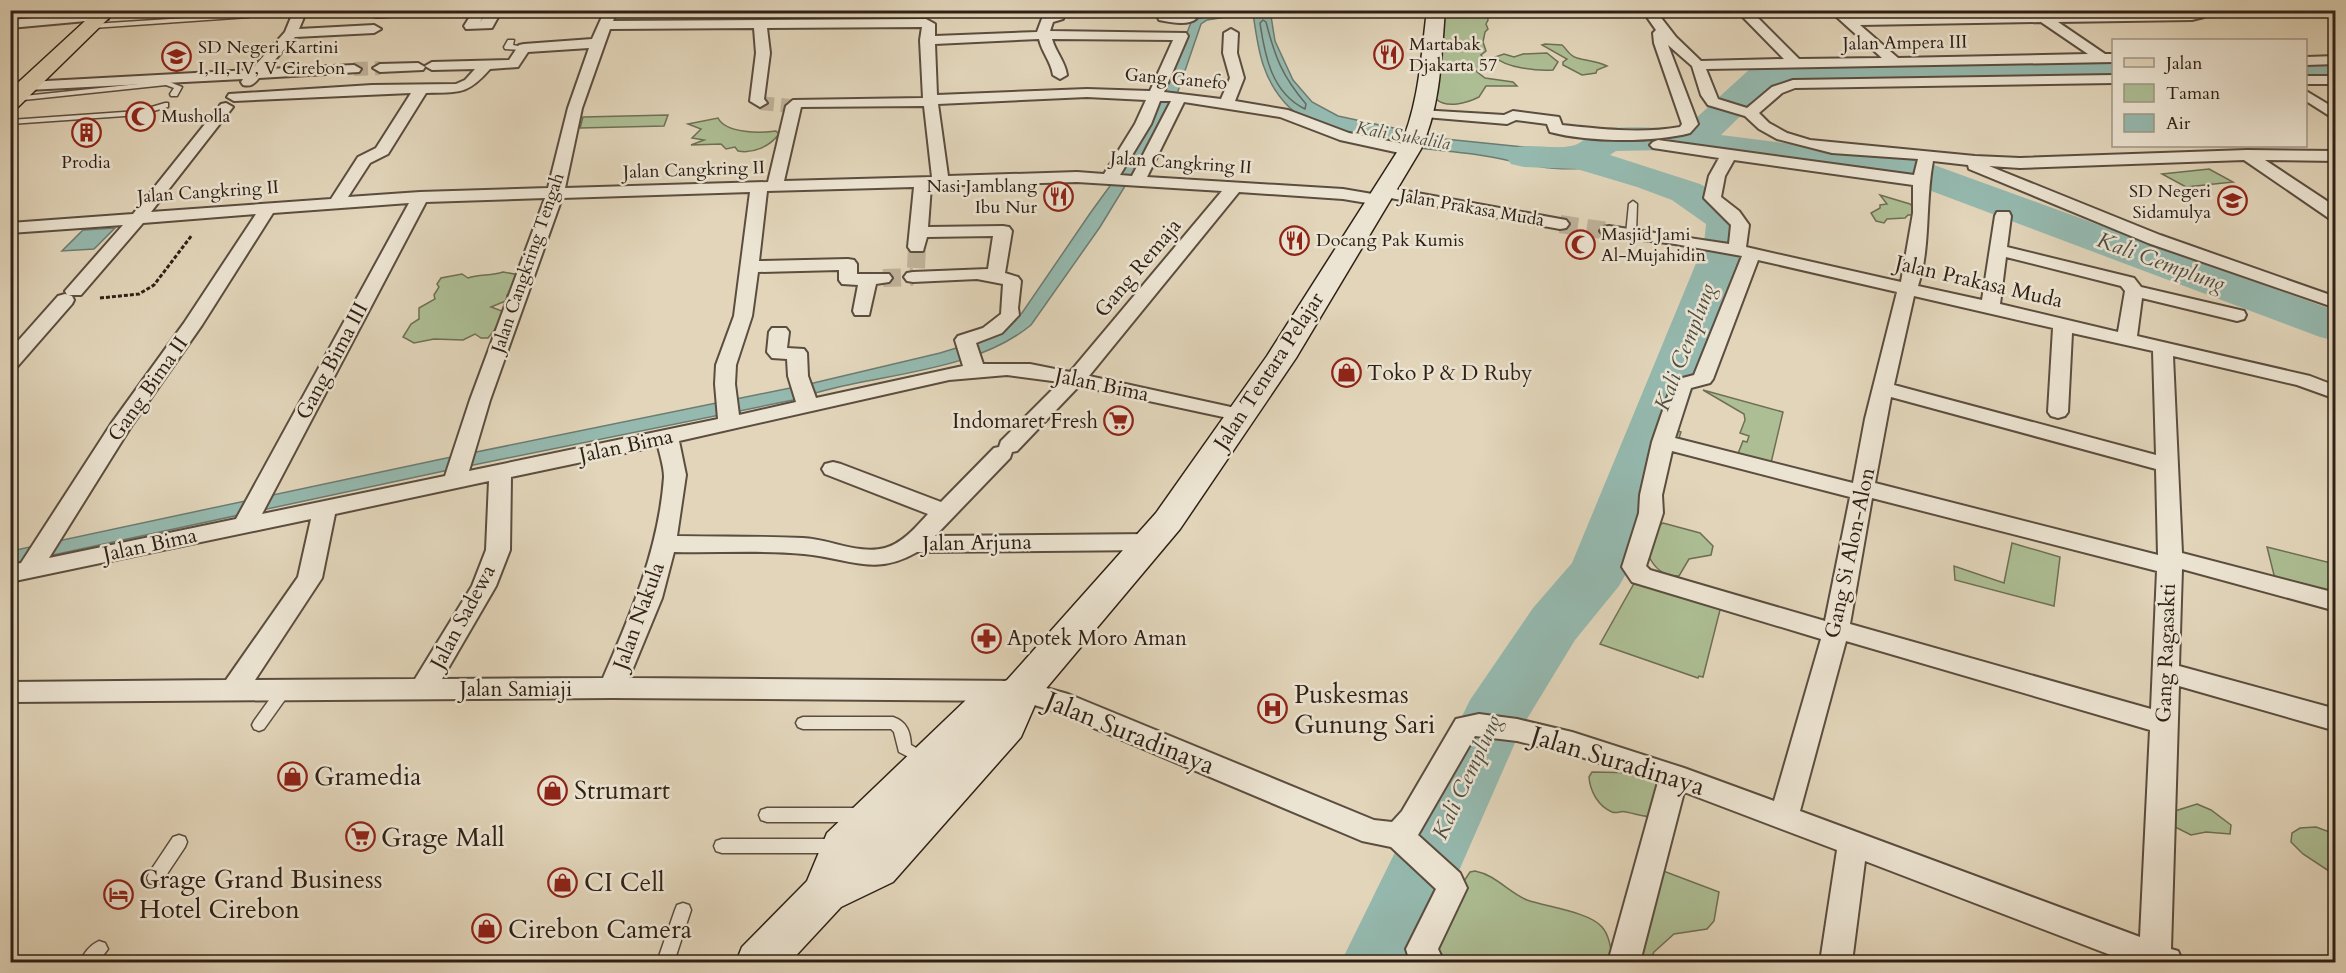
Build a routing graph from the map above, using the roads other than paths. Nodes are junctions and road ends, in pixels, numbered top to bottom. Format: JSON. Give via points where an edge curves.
{"nodes":[{"id":1,"x":301,"y":10,"type":"edge"},
{"id":2,"x":423,"y":10,"type":"edge"},
{"id":3,"x":481,"y":10,"type":"edge"},
{"id":4,"x":496,"y":10,"type":"edge"},
{"id":5,"x":1060,"y":10,"type":"edge"},
{"id":6,"x":1161,"y":10,"type":"edge"},
{"id":7,"x":1648,"y":10,"type":"edge"},
{"id":8,"x":1742,"y":10,"type":"edge"},
{"id":9,"x":1835,"y":10,"type":"edge"},
{"id":10,"x":1932,"y":10,"type":"edge"},
{"id":11,"x":1330,"y":12,"type":"dead end"},
{"id":12,"x":1436,"y":12,"type":"edge"},
{"id":13,"x":2196,"y":12,"type":"edge"},
{"id":14,"x":376,"y":13,"type":"dead end"},
{"id":15,"x":1359,"y":13,"type":"dead end"},
{"id":16,"x":1404,"y":14,"type":"dead end"},
{"id":17,"x":1189,"y":15,"type":"edge"},
{"id":18,"x":247,"y":16,"type":"dead end"},
{"id":19,"x":795,"y":16,"type":"edge"},
{"id":20,"x":908,"y":16,"type":"edge"},
{"id":21,"x":101,"y":17,"type":"edge"},
{"id":22,"x":609,"y":18,"type":"edge"},
{"id":23,"x":2044,"y":18,"type":"junction"},
{"id":24,"x":1945,"y":19,"type":"junction"},
{"id":25,"x":1847,"y":21,"type":"junction"},
{"id":26,"x":760,"y":23,"type":"junction"},
{"id":27,"x":10,"y":24,"type":"edge"},
{"id":28,"x":374,"y":29,"type":"dead end"},
{"id":29,"x":1664,"y":30,"type":"junction"},
{"id":30,"x":291,"y":33,"type":"junction"},
{"id":31,"x":1231,"y":33,"type":"dead end"},
{"id":32,"x":1044,"y":36,"type":"junction"},
{"id":33,"x":1181,"y":36,"type":"junction"},
{"id":34,"x":927,"y":40,"type":"junction"},
{"id":35,"x":597,"y":43,"type":"junction"},
{"id":36,"x":2108,"y":58,"type":"edge"},
{"id":37,"x":2336,"y":60,"type":"edge"},
{"id":38,"x":1894,"y":61,"type":"junction"},
{"id":39,"x":2307,"y":61,"type":"edge"},
{"id":40,"x":1795,"y":63,"type":"junction"},
{"id":41,"x":486,"y":65,"type":"junction"},
{"id":42,"x":1698,"y":65,"type":"junction"},
{"id":43,"x":380,"y":68,"type":"tunnel mouth"},
{"id":44,"x":354,"y":69,"type":"tunnel mouth"},
{"id":45,"x":254,"y":75,"type":"junction"},
{"id":46,"x":1060,"y":75,"type":"dead end"},
{"id":47,"x":2112,"y":79,"type":"edge"},
{"id":48,"x":2307,"y":80,"type":"edge"},
{"id":49,"x":2336,"y":80,"type":"edge"},
{"id":50,"x":422,"y":87,"type":"junction"},
{"id":51,"x":171,"y":95,"type":"dead end"},
{"id":52,"x":17,"y":96,"type":"edge"},
{"id":53,"x":1169,"y":96,"type":"junction"},
{"id":54,"x":2307,"y":96,"type":"edge"},
{"id":55,"x":231,"y":101,"type":"junction"},
{"id":56,"x":932,"y":101,"type":"junction"},
{"id":57,"x":1227,"y":102,"type":"junction"},
{"id":58,"x":760,"y":103,"type":"dead end"},
{"id":59,"x":1744,"y":111,"type":"junction"},
{"id":60,"x":118,"y":113,"type":"dead end"},
{"id":61,"x":94,"y":115,"type":"dead end"},
{"id":62,"x":2336,"y":116,"type":"edge"},
{"id":63,"x":59,"y":118,"type":"junction"},
{"id":64,"x":10,"y":122,"type":"edge"},
{"id":65,"x":1141,"y":130,"type":"junction"},
{"id":66,"x":1162,"y":132,"type":"junction"},
{"id":67,"x":1416,"y":136,"type":"junction"},
{"id":68,"x":1659,"y":145,"type":"dead end"},
{"id":69,"x":2241,"y":150,"type":"edge"},
{"id":70,"x":1729,"y":154,"type":"junction"},
{"id":71,"x":2336,"y":156,"type":"edge"},
{"id":72,"x":1957,"y":160,"type":"junction"},
{"id":73,"x":2020,"y":163,"type":"junction"},
{"id":74,"x":1923,"y":169,"type":"junction"},
{"id":75,"x":1112,"y":178,"type":"junction"},
{"id":76,"x":1135,"y":179,"type":"junction"},
{"id":77,"x":923,"y":182,"type":"junction"},
{"id":78,"x":941,"y":182,"type":"junction"},
{"id":79,"x":2015,"y":184,"type":"junction"},
{"id":80,"x":1235,"y":186,"type":"junction"},
{"id":81,"x":767,"y":188,"type":"junction"},
{"id":82,"x":555,"y":194,"type":"junction"},
{"id":83,"x":1381,"y":196,"type":"junction"},
{"id":84,"x":420,"y":197,"type":"junction"},
{"id":85,"x":337,"y":202,"type":"junction"},
{"id":86,"x":1633,"y":204,"type":"dead end"},
{"id":87,"x":269,"y":207,"type":"junction"},
{"id":88,"x":2336,"y":215,"type":"edge"},
{"id":89,"x":2003,"y":216,"type":"dead end"},
{"id":90,"x":140,"y":217,"type":"junction"},
{"id":91,"x":1560,"y":224,"type":"tunnel mouth"},
{"id":92,"x":10,"y":228,"type":"edge"},
{"id":93,"x":1609,"y":231,"type":"tunnel mouth"},
{"id":94,"x":1630,"y":234,"type":"junction"},
{"id":95,"x":1998,"y":250,"type":"junction"},
{"id":96,"x":1740,"y":251,"type":"junction"},
{"id":97,"x":749,"y":267,"type":"junction"},
{"id":98,"x":915,"y":274,"type":"tunnel mouth"},
{"id":99,"x":996,"y":275,"type":"junction"},
{"id":100,"x":1908,"y":288,"type":"junction"},
{"id":101,"x":2134,"y":291,"type":"junction"},
{"id":102,"x":2336,"y":303,"type":"edge"},
{"id":103,"x":1990,"y":307,"type":"junction"},
{"id":104,"x":862,"y":311,"type":"dead end"},
{"id":105,"x":2237,"y":315,"type":"dead end"},
{"id":106,"x":2063,"y":324,"type":"junction"},
{"id":107,"x":779,"y":332,"type":"dead end"},
{"id":108,"x":2127,"y":339,"type":"junction"},
{"id":109,"x":2163,"y":348,"type":"junction"},
{"id":110,"x":970,"y":358,"type":"junction"},
{"id":111,"x":10,"y":363,"type":"edge"},
{"id":112,"x":1074,"y":379,"type":"junction"},
{"id":113,"x":1884,"y":389,"type":"junction"},
{"id":114,"x":2336,"y":393,"type":"edge"},
{"id":115,"x":804,"y":396,"type":"junction"},
{"id":116,"x":2058,"y":412,"type":"dead end"},
{"id":117,"x":1242,"y":416,"type":"junction"},
{"id":118,"x":728,"y":419,"type":"junction"},
{"id":119,"x":667,"y":437,"type":"junction"},
{"id":120,"x":1664,"y":442,"type":"junction"},
{"id":121,"x":2167,"y":465,"type":"junction"},
{"id":122,"x":833,"y":469,"type":"dead end"},
{"id":123,"x":500,"y":471,"type":"junction"},
{"id":124,"x":455,"y":476,"type":"junction"},
{"id":125,"x":1864,"y":490,"type":"junction"},
{"id":126,"x":325,"y":508,"type":"junction"},
{"id":127,"x":250,"y":512,"type":"junction"},
{"id":128,"x":944,"y":512,"type":"junction"},
{"id":129,"x":1151,"y":542,"type":"junction"},
{"id":130,"x":664,"y":544,"type":"junction"},
{"id":131,"x":913,"y":544,"type":"junction"},
{"id":132,"x":2169,"y":562,"type":"junction"},
{"id":133,"x":24,"y":569,"type":"edge"},
{"id":134,"x":2336,"y":602,"type":"edge"},
{"id":135,"x":1836,"y":628,"type":"junction"},
{"id":136,"x":2164,"y":672,"type":"junction"},
{"id":137,"x":612,"y":688,"type":"junction"},
{"id":138,"x":423,"y":689,"type":"junction"},
{"id":139,"x":234,"y":690,"type":"junction"},
{"id":140,"x":284,"y":690,"type":"junction"},
{"id":141,"x":1021,"y":691,"type":"junction"},
{"id":142,"x":10,"y":692,"type":"edge"},
{"id":143,"x":2336,"y":720,"type":"edge"},
{"id":144,"x":803,"y":723,"type":"dead end"},
{"id":145,"x":2164,"y":723,"type":"junction"},
{"id":146,"x":259,"y":725,"type":"dead end"},
{"id":147,"x":928,"y":761,"type":"junction"},
{"id":148,"x":1674,"y":776,"type":"junction"},
{"id":149,"x":767,"y":815,"type":"dead end"},
{"id":150,"x":874,"y":815,"type":"junction"},
{"id":151,"x":1784,"y":816,"type":"junction"},
{"id":152,"x":179,"y":842,"type":"dead end"},
{"id":153,"x":1853,"y":842,"type":"junction"},
{"id":154,"x":1406,"y":843,"type":"junction"},
{"id":155,"x":722,"y":846,"type":"dead end"},
{"id":156,"x":843,"y":846,"type":"junction"},
{"id":157,"x":155,"y":878,"type":"dead end"},
{"id":158,"x":825,"y":893,"type":"junction"},
{"id":159,"x":683,"y":910,"type":"dead end"},
{"id":160,"x":99,"y":949,"type":"dead end"},
{"id":161,"x":2161,"y":960,"type":"edge"},
{"id":162,"x":88,"y":963,"type":"edge"},
{"id":163,"x":664,"y":963,"type":"edge"},
{"id":164,"x":759,"y":963,"type":"edge"},
{"id":165,"x":1428,"y":963,"type":"edge"},
{"id":166,"x":1624,"y":963,"type":"edge"},
{"id":167,"x":1836,"y":963,"type":"edge"}],
"edges":[{"from":1,"to":30,"type":"street"},
{"from":2,"to":14,"type":"street"},
{"from":3,"to":4,"type":"street","via":[[471,26],[487,25]]},
{"from":5,"to":32,"type":"street","via":[[1058,16],[1048,19]]},
{"from":6,"to":17,"type":"street","via":[[1164,17]]},
{"from":7,"to":29,"type":"street"},
{"from":8,"to":40,"type":"street"},
{"from":9,"to":25,"type":"street"},
{"from":10,"to":24,"type":"street"},
{"from":11,"to":15,"type":"lane"},
{"from":12,"to":16,"type":"lane"},
{"from":12,"to":67,"type":"main road","name":"Jalan Tentara Pelajar","via":[[1430,92]]},
{"from":13,"to":23,"type":"street","via":[[2192,16]]},
{"from":17,"to":33,"type":"street"},
{"from":18,"to":21,"type":"lane"},
{"from":19,"to":20,"type":"street"},
{"from":19,"to":26,"type":"street"},
{"from":20,"to":34,"type":"street","via":[[929,24]]},
{"from":21,"to":27,"type":"street"},
{"from":21,"to":52,"type":"main road"},
{"from":22,"to":26,"type":"street"},
{"from":22,"to":35,"type":"street","name":"Jalan Cangkring Tengah"},
{"from":23,"to":24,"type":"street"},
{"from":23,"to":36,"type":"street"},
{"from":24,"to":25,"type":"street"},
{"from":25,"to":38,"type":"street"},
{"from":26,"to":58,"type":"street"},
{"from":28,"to":30,"type":"street"},
{"from":29,"to":42,"type":"street"},
{"from":29,"to":67,"type":"street","name":"Gang Ganefo","via":[[1660,33],[1661,43],[1690,124],[1685,130],[1598,134],[1555,129],[1554,120],[1513,115],[1507,120]]},
{"from":30,"to":45,"type":"street"},
{"from":31,"to":57,"type":"street","via":[[1230,53],[1237,78]]},
{"from":32,"to":33,"type":"street"},
{"from":32,"to":34,"type":"street"},
{"from":32,"to":46,"type":"street"},
{"from":33,"to":53,"type":"street"},
{"from":34,"to":56,"type":"street"},
{"from":35,"to":41,"type":"street","via":[[518,45],[514,64]]},
{"from":35,"to":82,"type":"street","name":"Jalan Cangkring Tengah","via":[[575,108]]},
{"from":36,"to":38,"type":"street","name":"Jalan Ampera III"},
{"from":37,"to":39,"type":"street"},
{"from":38,"to":40,"type":"street","name":"Jalan Ampera III"},
{"from":40,"to":42,"type":"street","name":"Jalan Ampera III"},
{"from":41,"to":43,"type":"street"},
{"from":41,"to":50,"type":"street","via":[[470,83],[460,87]]},
{"from":42,"to":59,"type":"street","via":[[1708,95],[1719,104]]},
{"from":44,"to":45,"type":"street"},
{"from":45,"to":52,"type":"street"},
{"from":45,"to":55,"type":"street"},
{"from":47,"to":59,"type":"street","via":[[1793,84]]},
{"from":48,"to":49,"type":"street"},
{"from":50,"to":55,"type":"street"},
{"from":50,"to":85,"type":"street","via":[[382,151],[364,159]]},
{"from":51,"to":52,"type":"lane","via":[[172,88],[164,86]]},
{"from":53,"to":56,"type":"street","name":"Gang Ganefo","via":[[1087,93]]},
{"from":53,"to":57,"type":"street","name":"Gang Ganefo"},
{"from":53,"to":65,"type":"street"},
{"from":53,"to":66,"type":"street"},
{"from":54,"to":62,"type":"street"},
{"from":55,"to":90,"type":"street"},
{"from":56,"to":78,"type":"street"},
{"from":56,"to":81,"type":"street","name":"Gang Ganefo","via":[[791,106]]},
{"from":57,"to":67,"type":"street","name":"Gang Ganefo","via":[[1283,112],[1345,137]]},
{"from":59,"to":74,"type":"street","via":[[1773,131],[1808,144]]},
{"from":60,"to":63,"type":"lane","via":[[161,105],[139,113]]},
{"from":61,"to":63,"type":"lane"},
{"from":63,"to":64,"type":"lane"},
{"from":65,"to":66,"type":"street"},
{"from":65,"to":75,"type":"street"},
{"from":66,"to":76,"type":"street"},
{"from":67,"to":83,"type":"main road","name":"Jalan Tentara Pelajar"},
{"from":68,"to":70,"type":"street"},
{"from":69,"to":71,"type":"street"},
{"from":69,"to":73,"type":"street"},
{"from":69,"to":88,"type":"street"},
{"from":70,"to":74,"type":"street"},
{"from":70,"to":96,"type":"street","via":[[1717,176],[1712,198],[1737,219]]},
{"from":72,"to":73,"type":"street"},
{"from":72,"to":74,"type":"street"},
{"from":72,"to":79,"type":"street"},
{"from":73,"to":79,"type":"street","via":[[2013,174]]},
{"from":74,"to":100,"type":"street","name":"Gang Si Alon-Alon","via":[[1921,213]]},
{"from":75,"to":76,"type":"street","name":"Jalan Cangkring II"},
{"from":75,"to":78,"type":"street","name":"Jalan Cangkring II"},
{"from":76,"to":80,"type":"street","name":"Jalan Cangkring II"},
{"from":77,"to":78,"type":"street","name":"Jalan Cangkring II"},
{"from":77,"to":81,"type":"street","name":"Jalan Cangkring II"},
{"from":77,"to":99,"type":"street","via":[[918,240],[1002,231]]},
{"from":79,"to":102,"type":"street"},
{"from":80,"to":83,"type":"street","name":"Jalan Cangkring II"},
{"from":80,"to":112,"type":"street","name":"Gang Remaja"},
{"from":81,"to":82,"type":"street","name":"Jalan Cangkring II"},
{"from":81,"to":97,"type":"street"},
{"from":82,"to":84,"type":"street","name":"Jalan Cangkring II"},
{"from":82,"to":124,"type":"street","name":"Jalan Cangkring Tengah"},
{"from":83,"to":91,"type":"street","name":"Jalan Prakasa Muda"},
{"from":83,"to":117,"type":"main road","name":"Jalan Tentara Pelajar"},
{"from":84,"to":85,"type":"street","name":"Jalan Cangkring II"},
{"from":84,"to":127,"type":"street","name":"Gang Bima III"},
{"from":85,"to":87,"type":"street","name":"Jalan Cangkring II"},
{"from":86,"to":94,"type":"lane"},
{"from":87,"to":90,"type":"street","name":"Jalan Cangkring II"},
{"from":87,"to":133,"type":"street","name":"Gang Bima II"},
{"from":89,"to":95,"type":"street"},
{"from":90,"to":92,"type":"street","name":"Jalan Cangkring II"},
{"from":90,"to":111,"type":"street"},
{"from":93,"to":94,"type":"street","name":"Jalan Prakasa Muda"},
{"from":94,"to":96,"type":"street","name":"Jalan Prakasa Muda"},
{"from":95,"to":101,"type":"street","via":[[2128,282]]},
{"from":95,"to":103,"type":"street"},
{"from":96,"to":100,"type":"street","name":"Jalan Prakasa Muda"},
{"from":96,"to":120,"type":"street","via":[[1704,379],[1682,384]]},
{"from":97,"to":104,"type":"street","via":[[848,264],[847,279],[876,278]]},
{"from":97,"to":118,"type":"street","via":[[743,316],[726,365]]},
{"from":98,"to":99,"type":"street"},
{"from":99,"to":110,"type":"street","via":[[1012,280],[1010,315],[993,331],[965,340]]},
{"from":100,"to":103,"type":"street","name":"Jalan Prakasa Muda"},
{"from":100,"to":113,"type":"street","name":"Gang Si Alon-Alon"},
{"from":101,"to":105,"type":"street"},
{"from":101,"to":108,"type":"street"},
{"from":103,"to":106,"type":"street","name":"Jalan Prakasa Muda"},
{"from":106,"to":108,"type":"street","name":"Jalan Prakasa Muda"},
{"from":106,"to":116,"type":"street"},
{"from":107,"to":115,"type":"street","via":[[777,352],[797,353]]},
{"from":108,"to":109,"type":"street","name":"Jalan Prakasa Muda"},
{"from":109,"to":114,"type":"street","name":"Jalan Prakasa Muda","via":[[2303,380]]},
{"from":109,"to":121,"type":"street","name":"Gang Ragasakti"},
{"from":110,"to":112,"type":"street","name":"Jalan Bima"},
{"from":110,"to":115,"type":"street","name":"Jalan Bima"},
{"from":112,"to":117,"type":"street","name":"Jalan Bima"},
{"from":112,"to":128,"type":"street","name":"Gang Remaja"},
{"from":113,"to":121,"type":"street"},
{"from":113,"to":125,"type":"street","name":"Gang Si Alon-Alon"},
{"from":115,"to":118,"type":"street","name":"Jalan Bima"},
{"from":117,"to":129,"type":"main road","name":"Jalan Tentara Pelajar"},
{"from":118,"to":119,"type":"street","name":"Jalan Bima"},
{"from":119,"to":123,"type":"street","name":"Jalan Bima"},
{"from":119,"to":130,"type":"street","name":"Jalan Nakula","via":[[675,475]]},
{"from":120,"to":125,"type":"street"},
{"from":120,"to":135,"type":"street","via":[[1635,572],[1823,630]]},
{"from":121,"to":132,"type":"street","name":"Gang Ragasakti"},
{"from":122,"to":128,"type":"street"},
{"from":123,"to":124,"type":"street","name":"Jalan Bima"},
{"from":123,"to":138,"type":"street","name":"Jalan Sadewa","via":[[498,550],[484,586]]},
{"from":124,"to":126,"type":"street","name":"Jalan Bima"},
{"from":125,"to":132,"type":"street"},
{"from":125,"to":135,"type":"street","name":"Gang Si Alon-Alon"},
{"from":126,"to":127,"type":"street","name":"Jalan Bima"},
{"from":126,"to":139,"type":"street","via":[[310,578]]},
{"from":127,"to":133,"type":"street","name":"Jalan Bima"},
{"from":128,"to":131,"type":"street","name":"Gang Remaja"},
{"from":129,"to":131,"type":"street","name":"Jalan Arjuna"},
{"from":129,"to":141,"type":"main road","name":"Jalan Tentara Pelajar"},
{"from":130,"to":131,"type":"street","name":"Jalan Arjuna","via":[[804,546],[881,559]]},
{"from":130,"to":137,"type":"street","name":"Jalan Nakula","via":[[650,598]]},
{"from":132,"to":134,"type":"street"},
{"from":132,"to":136,"type":"street","name":"Gang Ragasakti"},
{"from":135,"to":145,"type":"street"},
{"from":135,"to":151,"type":"street","name":"Gang Si Alon-Alon"},
{"from":136,"to":143,"type":"street"},
{"from":136,"to":145,"type":"street","name":"Gang Ragasakti"},
{"from":137,"to":138,"type":"street","name":"Jalan Samiaji"},
{"from":137,"to":141,"type":"street","name":"Jalan Samiaji"},
{"from":138,"to":140,"type":"street","name":"Jalan Samiaji"},
{"from":139,"to":140,"type":"street","name":"Jalan Samiaji"},
{"from":139,"to":142,"type":"street","name":"Jalan Samiaji"},
{"from":140,"to":146,"type":"lane"},
{"from":141,"to":147,"type":"main road","name":"Jalan Tentara Pelajar","via":[[981,710]]},
{"from":141,"to":154,"type":"street","name":"Jalan Suradinaya","via":[[1058,701]]},
{"from":141,"to":158,"type":"main road","name":"Jalan Tentara Pelajar","via":[[1007,726],[877,868]]},
{"from":144,"to":147,"type":"lane","via":[[893,723],[903,732],[904,748]]},
{"from":145,"to":161,"type":"street","name":"Gang Ragasakti"},
{"from":147,"to":150,"type":"main road","name":"Jalan Tentara Pelajar"},
{"from":148,"to":151,"type":"street","name":"Jalan Suradinaya"},
{"from":148,"to":154,"type":"street","name":"Jalan Suradinaya","via":[[1517,730],[1466,727],[1412,820]]},
{"from":148,"to":166,"type":"street"},
{"from":149,"to":150,"type":"lane"},
{"from":150,"to":156,"type":"main road","name":"Jalan Tentara Pelajar"},
{"from":151,"to":153,"type":"street","name":"Jalan Suradinaya"},
{"from":152,"to":157,"type":"lane"},
{"from":153,"to":161,"type":"street","name":"Jalan Suradinaya"},
{"from":153,"to":167,"type":"street"},
{"from":154,"to":165,"type":"street","via":[[1452,888],[1422,949]]},
{"from":155,"to":156,"type":"lane"},
{"from":156,"to":158,"type":"main road","name":"Jalan Tentara Pelajar"},
{"from":158,"to":164,"type":"main road","name":"Jalan Tentara Pelajar"},
{"from":159,"to":163,"type":"lane"},
{"from":160,"to":162,"type":"lane"}]}
